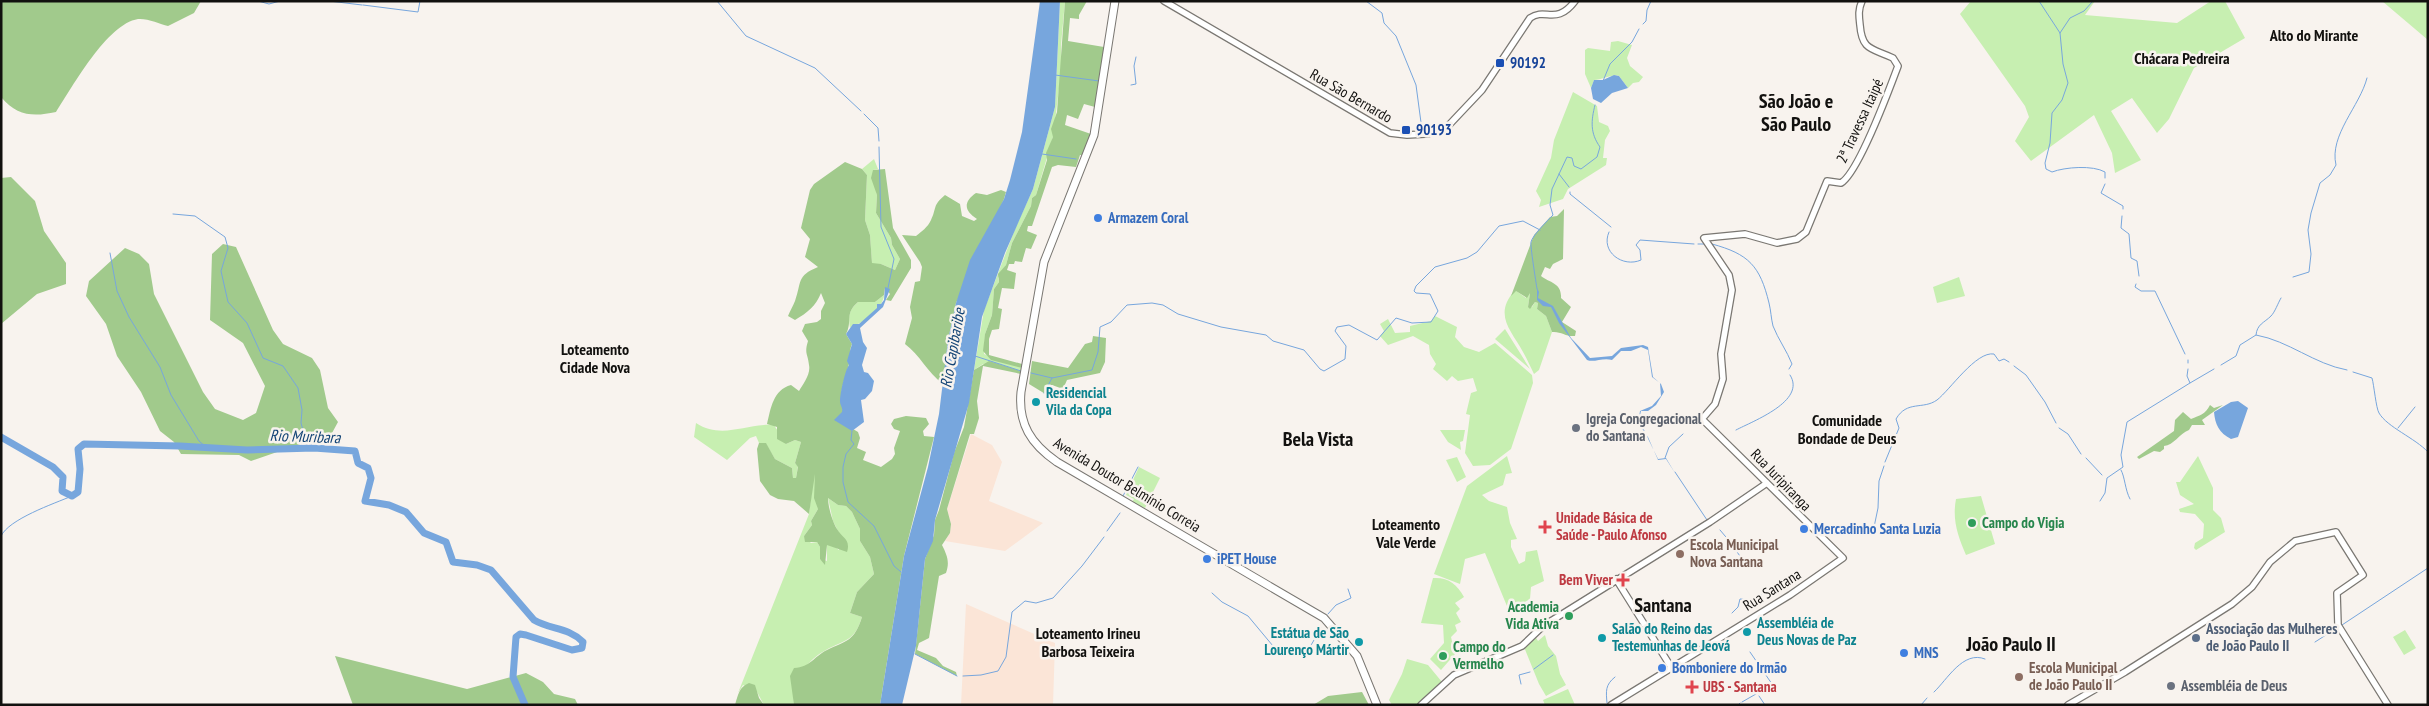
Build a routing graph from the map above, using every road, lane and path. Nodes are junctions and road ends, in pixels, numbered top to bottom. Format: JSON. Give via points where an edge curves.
{"nodes":[{"id":1,"x":1115,"y":1,"type":"edge"},
{"id":2,"x":1164,"y":1,"type":"edge"},
{"id":3,"x":1575,"y":1,"type":"edge"},
{"id":4,"x":1862,"y":1,"type":"edge"},
{"id":5,"x":1702,"y":419,"type":"joint"},
{"id":6,"x":1767,"y":483,"type":"junction"},
{"id":7,"x":1843,"y":558,"type":"joint"},
{"id":8,"x":1616,"y":580,"type":"junction"},
{"id":9,"x":1671,"y":667,"type":"junction"},
{"id":10,"x":1377,"y":705,"type":"edge"},
{"id":11,"x":1421,"y":705,"type":"edge"},
{"id":12,"x":1611,"y":705,"type":"edge"},
{"id":13,"x":2068,"y":705,"type":"edge"},
{"id":14,"x":2388,"y":705,"type":"edge"}],
"edges":[{"from":1,"to":10,"type":"main road","name":"Avenida Doutor Belmínio Correia","via":[[1094,136],[1049,247],[1040,278],[1021,392],[1023,423],[1036,444],[1057,462],[1318,614],[1354,651]]},
{"from":2,"to":3,"type":"street","name":"Rua São Bernardo","via":[[1390,133],[1407,135],[1434,133],[1448,126],[1482,90],[1530,18],[1559,15]]},
{"from":4,"to":5,"type":"street","name":"2ª Travessa Itaipé","via":[[1859,16],[1862,40],[1868,47],[1895,59],[1898,66],[1858,161],[1847,178],[1841,183],[1827,181],[1806,232],[1797,239],[1776,244],[1745,234],[1704,238],[1729,275],[1732,290],[1721,354],[1723,380],[1715,404]]},
{"from":5,"to":6,"type":"street","name":"Rua Juripiranga"},
{"from":6,"to":7,"type":"street","name":"Rua Juripiranga"},
{"from":6,"to":8,"type":"street"},
{"from":7,"to":9,"type":"street","name":"Rua Santana","via":[[1791,594]]},
{"from":8,"to":9,"type":"street"},
{"from":8,"to":11,"type":"street","via":[[1543,626],[1522,646],[1454,675]]},
{"from":9,"to":12,"type":"street","name":"Rua Santana"},
{"from":13,"to":14,"type":"street","via":[[2232,604],[2252,587],[2270,562],[2295,541],[2336,532],[2363,575],[2337,593],[2338,625]]}]}
